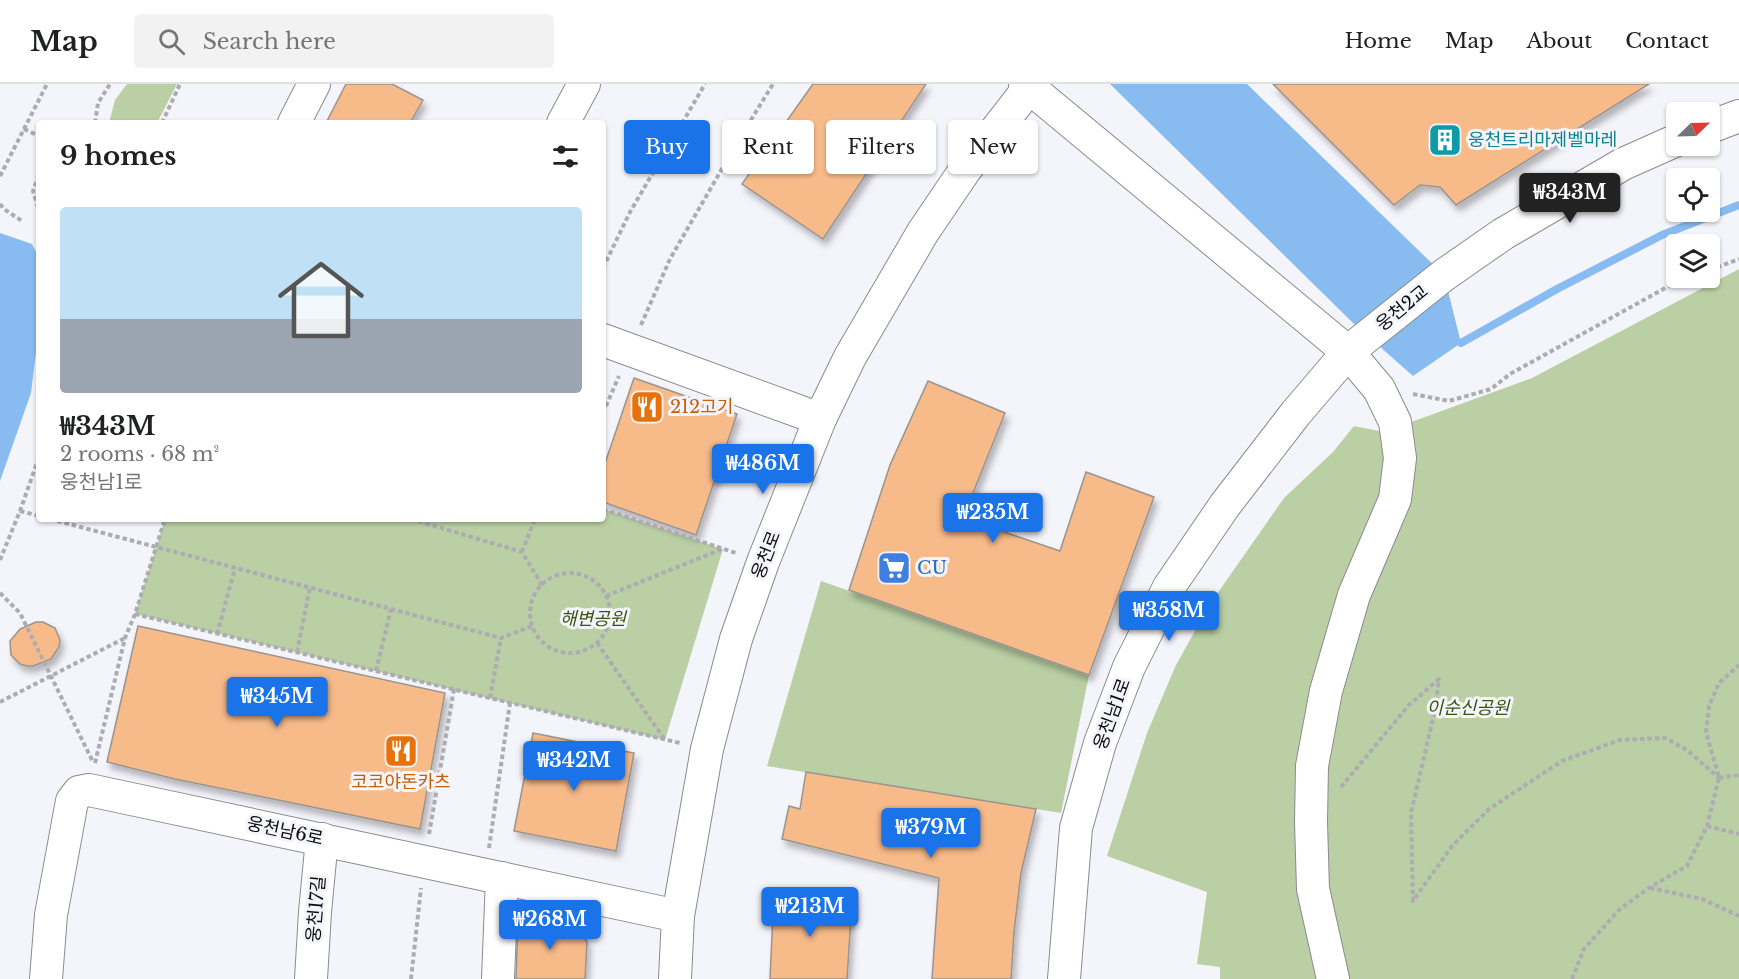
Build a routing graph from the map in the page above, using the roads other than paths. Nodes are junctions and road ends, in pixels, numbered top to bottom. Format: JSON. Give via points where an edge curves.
{"nodes":[{"id":1,"x":314,"y":84,"type":"edge"},
{"id":2,"x":584,"y":84,"type":"edge"},
{"id":3,"x":1028,"y":85,"type":"edge"},
{"id":4,"x":1739,"y":116,"type":"edge"},
{"id":5,"x":296,"y":120,"type":"edge"},
{"id":6,"x":565,"y":120,"type":"edge"},
{"id":7,"x":1720,"y":123,"type":"edge"},
{"id":8,"x":1666,"y":145,"type":"edge"},
{"id":9,"x":616,"y":345,"type":"edge"},
{"id":10,"x":1354,"y":347,"type":"junction"},
{"id":11,"x":820,"y":419,"type":"junction"},
{"id":12,"x":322,"y":839,"type":"junction"},
{"id":13,"x":494,"y":876,"type":"junction"},
{"id":14,"x":678,"y":916,"type":"junction"},
{"id":15,"x":46,"y":979,"type":"edge"},
{"id":16,"x":311,"y":979,"type":"edge"},
{"id":17,"x":498,"y":979,"type":"edge"},
{"id":18,"x":675,"y":979,"type":"edge"},
{"id":19,"x":1064,"y":979,"type":"edge"},
{"id":20,"x":1333,"y":979,"type":"edge"}],
"edges":[{"from":1,"to":5,"type":"street"},
{"from":2,"to":6,"type":"street"},
{"from":3,"to":10,"type":"street"},
{"from":3,"to":11,"type":"street","name":"웅천로","via":[[923,232],[850,357]]},
{"from":4,"to":7,"type":"street"},
{"from":8,"to":10,"type":"street","name":"웅천2교","via":[[1623,164],[1503,234]]},
{"from":9,"to":11,"type":"street"},
{"from":10,"to":19,"type":"street","name":"웅천남1로","via":[[1296,413],[1225,505],[1169,587],[1129,667],[1100,743],[1076,828]]},
{"from":10,"to":20,"type":"street","via":[[1395,422],[1400,458],[1395,499],[1354,595],[1326,691],[1312,766],[1313,889]]},
{"from":11,"to":14,"type":"street","name":"웅천로","via":[[736,639],[707,749]]},
{"from":12,"to":13,"type":"street","name":"웅천남6로"},
{"from":12,"to":15,"type":"street","name":"웅천남6로","via":[[89,790],[79,792],[72,801],[51,915]]},
{"from":12,"to":16,"type":"street","name":"웅천17길"},
{"from":13,"to":14,"type":"street","name":"웅천남6로"},
{"from":13,"to":17,"type":"street"},
{"from":14,"to":18,"type":"street","name":"웅천로"}]}
